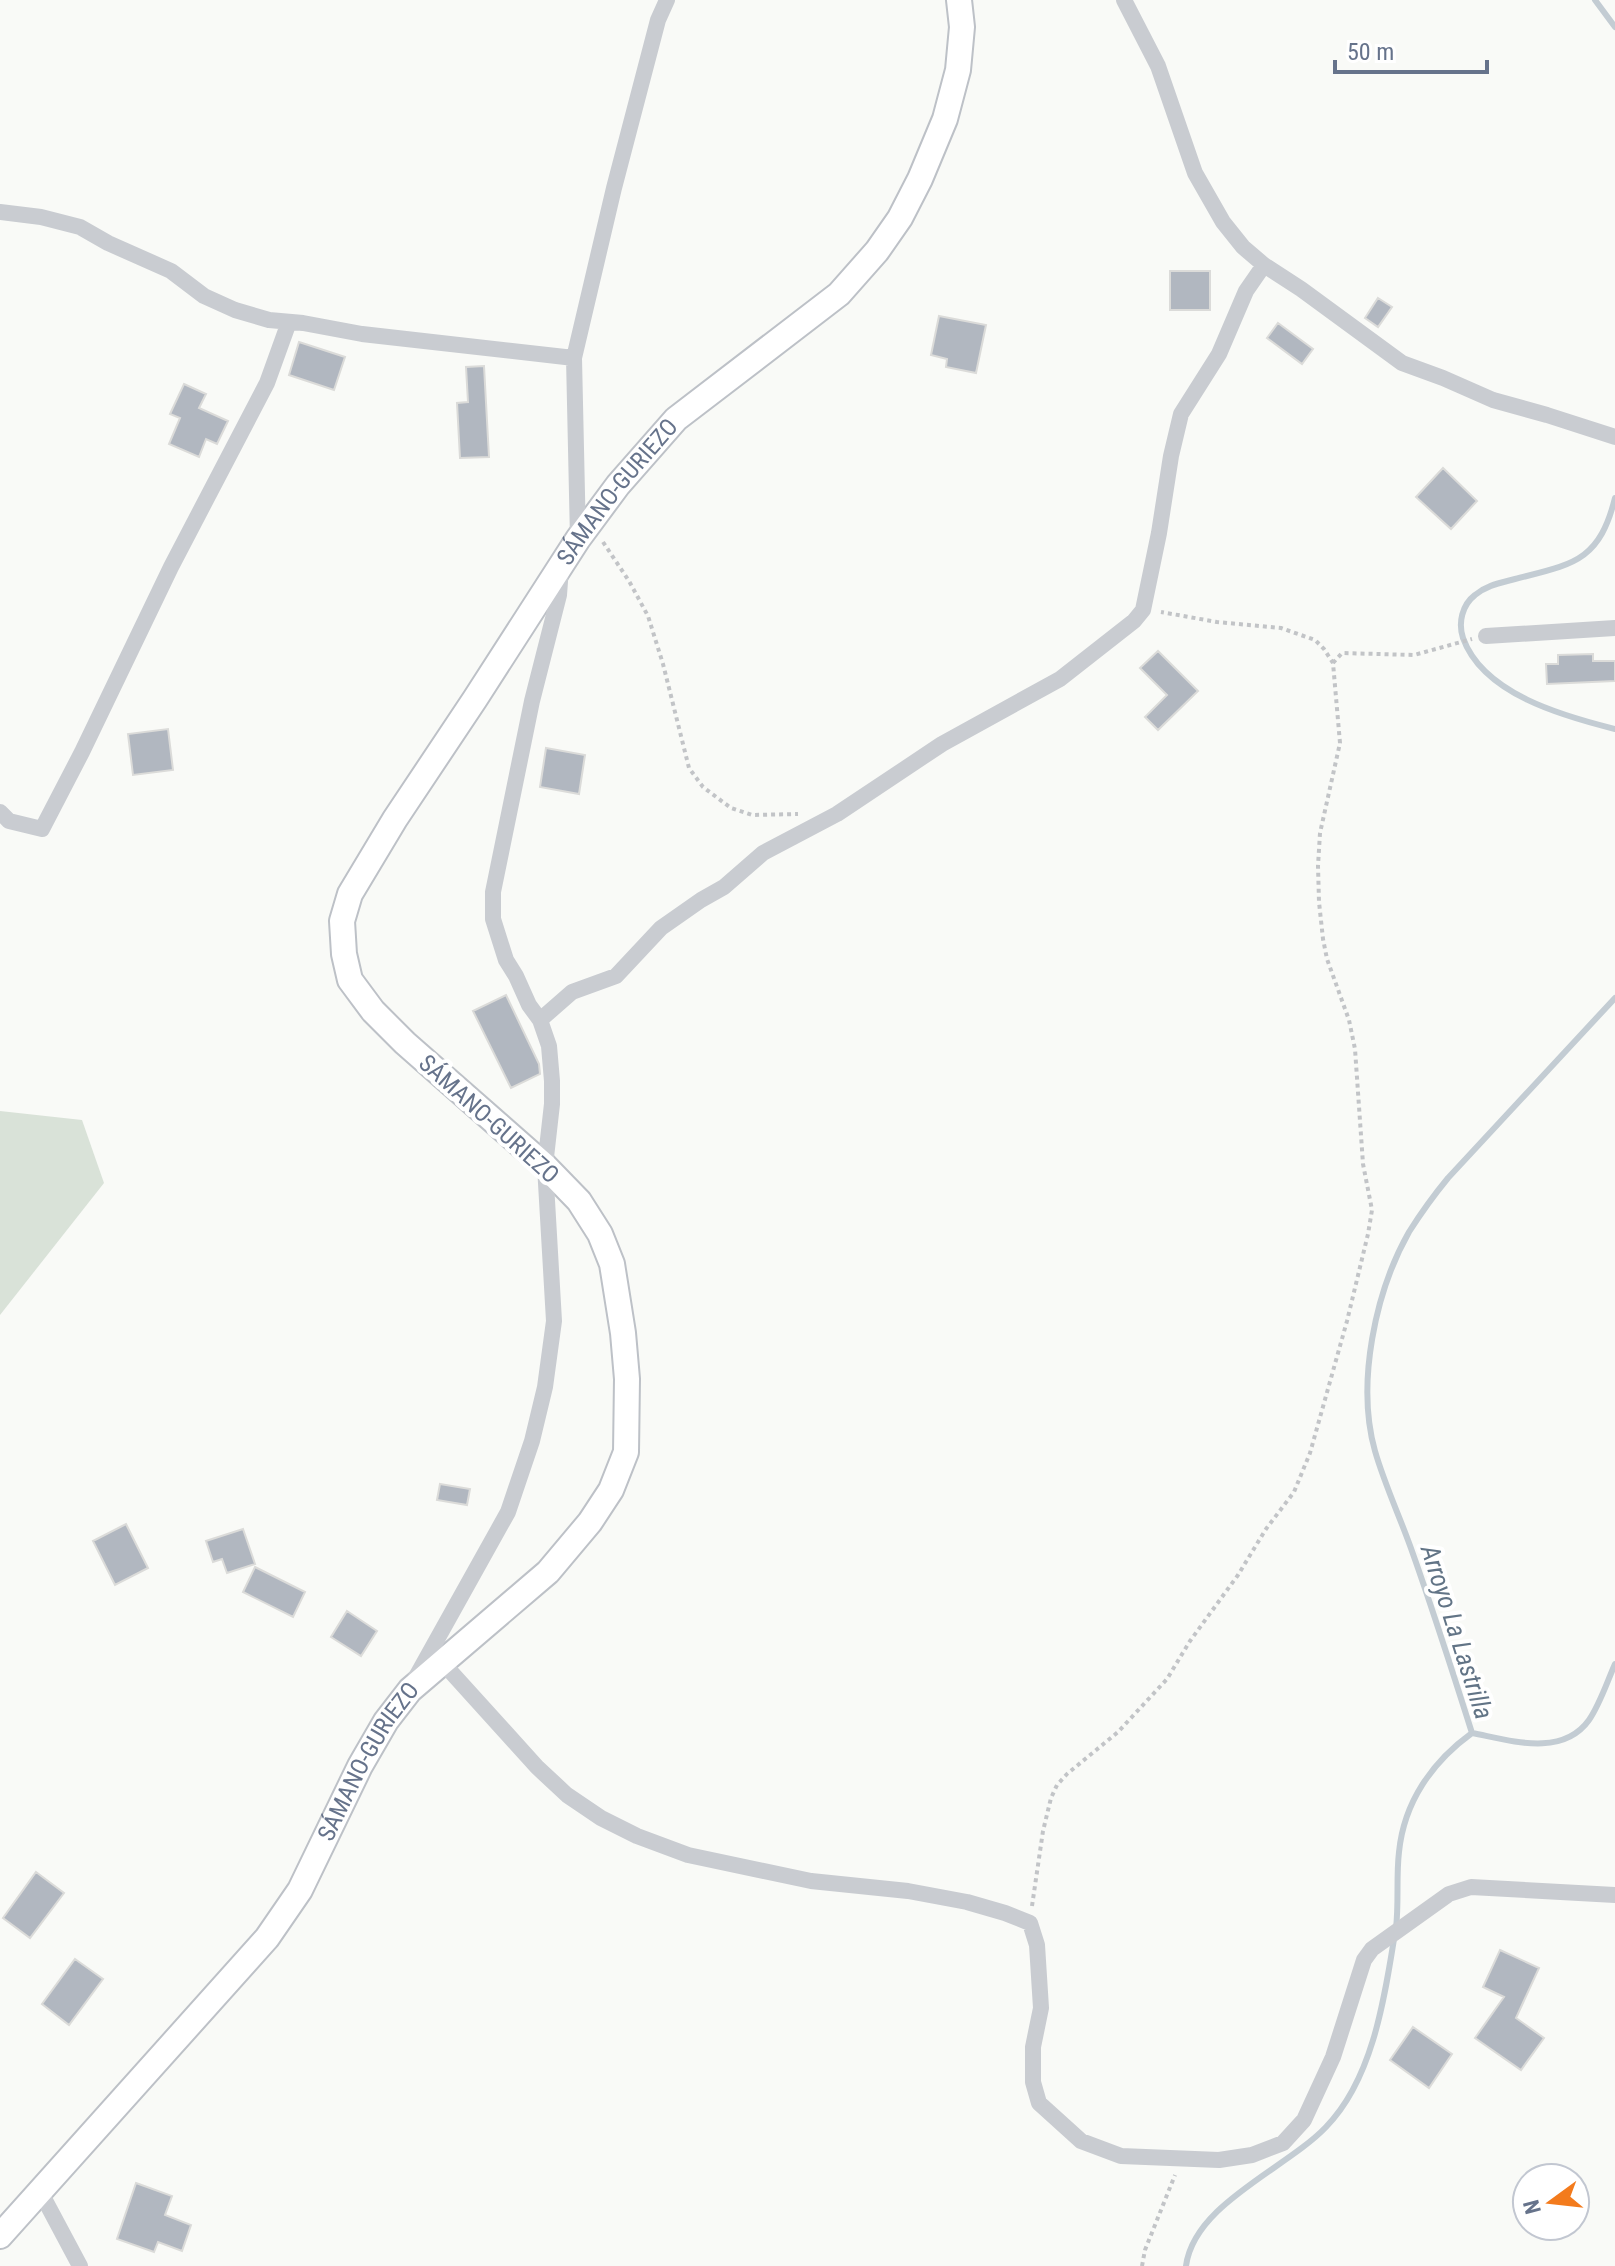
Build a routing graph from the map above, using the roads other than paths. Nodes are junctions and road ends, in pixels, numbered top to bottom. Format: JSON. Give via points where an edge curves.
{"nodes":[{"id":1,"x":667,"y":0,"type":"edge"},
{"id":2,"x":959,"y":0,"type":"edge"},
{"id":3,"x":1124,"y":0,"type":"edge"},
{"id":4,"x":0,"y":212,"type":"edge"},
{"id":5,"x":1264,"y":265,"type":"junction"},
{"id":6,"x":289,"y":322,"type":"junction"},
{"id":7,"x":574,"y":358,"type":"junction"},
{"id":8,"x":1610,"y":435,"type":"edge"},
{"id":9,"x":583,"y":532,"type":"junction"},
{"id":10,"x":562,"y":564,"type":"junction"},
{"id":11,"x":1615,"y":628,"type":"edge"},
{"id":12,"x":1482,"y":637,"type":"road end"},
{"id":13,"x":0,"y":812,"type":"edge"},
{"id":14,"x":540,"y":1020,"type":"junction"},
{"id":15,"x":545,"y":1166,"type":"junction"},
{"id":16,"x":442,"y":1662,"type":"junction"},
{"id":17,"x":405,"y":1697,"type":"junction"},
{"id":18,"x":1615,"y":1895,"type":"edge"},
{"id":19,"x":40,"y":2191,"type":"junction"},
{"id":20,"x":3,"y":2228,"type":"edge"},
{"id":21,"x":80,"y":2266,"type":"edge"}],
"edges":[{"from":1,"to":7,"type":"street","via":[[614,188]]},
{"from":2,"to":9,"type":"street","name":"SÁMANO-GURIEZO","via":[[958,70],[945,119],[900,218],[877,251],[839,294],[676,419]]},
{"from":3,"to":5,"type":"street","via":[[1158,66],[1195,173],[1223,222]]},
{"from":4,"to":6,"type":"street","via":[[80,227],[171,271],[204,296],[235,310]]},
{"from":5,"to":8,"type":"street","via":[[1402,363],[1493,400]]},
{"from":5,"to":14,"type":"street","via":[[1181,414],[1143,610],[1134,621],[1060,679],[763,853],[724,887],[661,928],[616,976],[572,992]]},
{"from":6,"to":7,"type":"street"},
{"from":6,"to":13,"type":"street","via":[[267,383],[42,829],[9,821]]},
{"from":7,"to":9,"type":"street"},
{"from":9,"to":10,"type":"street","name":"SÁMANO-GURIEZO"},
{"from":10,"to":14,"type":"street","via":[[493,892],[493,919],[506,960]]},
{"from":10,"to":15,"type":"street","name":"SÁMANO-GURIEZO","via":[[368,863],[342,921],[350,980],[373,1011]]},
{"from":11,"to":12,"type":"street"},
{"from":14,"to":15,"type":"street","via":[[552,1081]]},
{"from":15,"to":16,"type":"street","name":"SÁMANO-GURIEZO","via":[[579,1201],[612,1264],[627,1379],[626,1452],[611,1490],[548,1572]]},
{"from":15,"to":17,"type":"street","via":[[554,1321],[535,1427],[508,1512]]},
{"from":16,"to":17,"type":"street","name":"SÁMANO-GURIEZO"},
{"from":16,"to":18,"type":"street","via":[[567,1795],[637,1836],[688,1855],[811,1881],[967,1902],[1030,1923],[1037,1945],[1041,2008],[1033,2047],[1039,2103],[1081,2141],[1121,2156],[1219,2160],[1283,2143],[1304,2120],[1333,2057],[1364,1960],[1449,1894],[1471,1887]]},
{"from":17,"to":19,"type":"street","name":"SÁMANO-GURIEZO","via":[[360,1766],[300,1890],[267,1938]]},
{"from":19,"to":20,"type":"street","name":"SÁMANO-GURIEZO"},
{"from":19,"to":21,"type":"street"}]}
